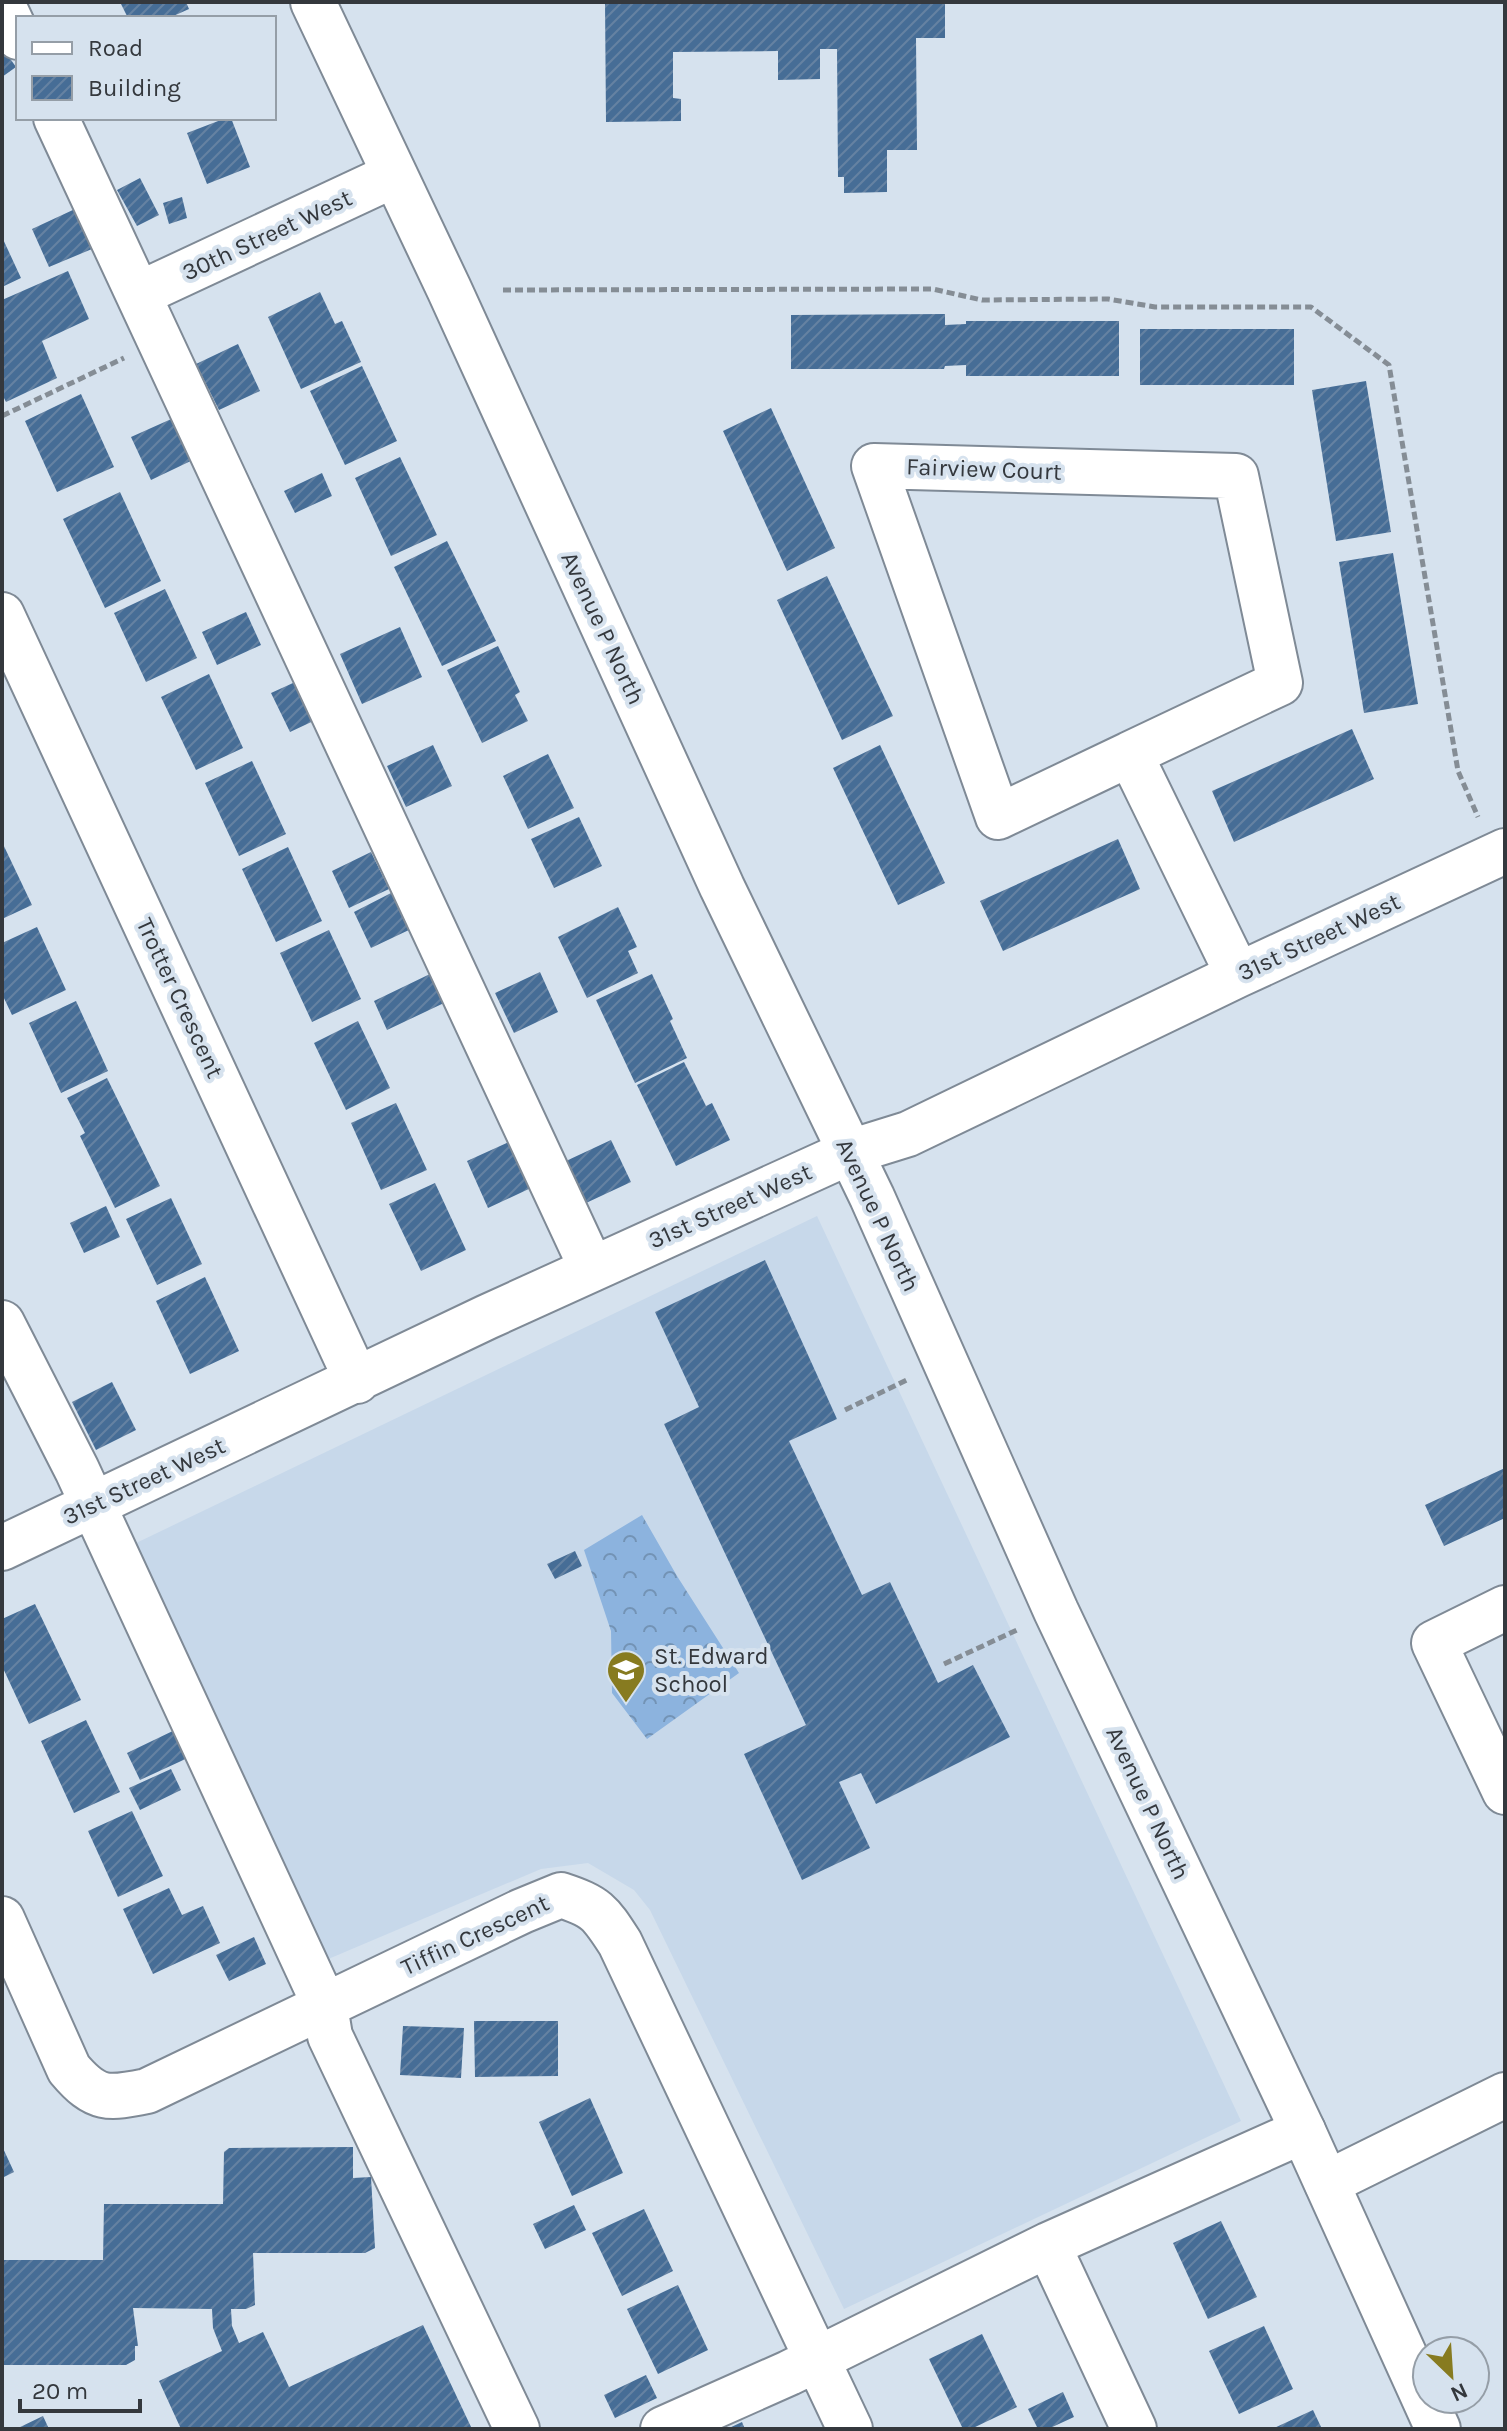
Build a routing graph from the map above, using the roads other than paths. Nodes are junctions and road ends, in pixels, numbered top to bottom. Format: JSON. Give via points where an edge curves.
{"nodes":[{"id":1,"x":313,"y":2,"type":"edge"},
{"id":2,"x":2,"y":3,"type":"edge"},
{"id":3,"x":16,"y":33,"type":"edge"},
{"id":4,"x":57,"y":120,"type":"edge"},
{"id":5,"x":394,"y":175,"type":"junction"},
{"id":6,"x":139,"y":294,"type":"junction"},
{"id":7,"x":2,"y":615,"type":"edge"},
{"id":8,"x":1130,"y":754,"type":"junction"},
{"id":9,"x":1505,"y":851,"type":"edge"},
{"id":10,"x":1238,"y":975,"type":"junction"},
{"id":11,"x":850,"y":1152,"type":"junction"},
{"id":12,"x":592,"y":1269,"type":"junction"},
{"id":13,"x":2,"y":1323,"type":"edge"},
{"id":14,"x":357,"y":1381,"type":"junction"},
{"id":15,"x":93,"y":1504,"type":"junction"},
{"id":16,"x":2,"y":1548,"type":"edge"},
{"id":17,"x":1505,"y":1608,"type":"edge"},
{"id":18,"x":1505,"y":1792,"type":"edge"},
{"id":19,"x":2,"y":1919,"type":"edge"},
{"id":20,"x":325,"y":2006,"type":"junction"},
{"id":21,"x":1505,"y":2095,"type":"edge"},
{"id":22,"x":1303,"y":2131,"type":"junction"},
{"id":23,"x":1327,"y":2183,"type":"junction"},
{"id":24,"x":1048,"y":2245,"type":"junction"},
{"id":25,"x":817,"y":2359,"type":"junction"},
{"id":26,"x":517,"y":2429,"type":"edge"},
{"id":27,"x":663,"y":2429,"type":"edge"},
{"id":28,"x":850,"y":2429,"type":"edge"},
{"id":29,"x":1134,"y":2429,"type":"edge"},
{"id":30,"x":1438,"y":2429,"type":"edge"}],
"edges":[{"from":1,"to":5,"type":"street","name":"Avenue P North"},
{"from":2,"to":3,"type":"street"},
{"from":4,"to":6,"type":"street"},
{"from":5,"to":6,"type":"street","name":"30th Street West"},
{"from":5,"to":11,"type":"street","name":"Avenue P North"},
{"from":6,"to":12,"type":"street"},
{"from":7,"to":14,"type":"street","name":"Trotter Crescent"},
{"from":8,"to":8,"type":"street","name":"Fairview Court","via":[[1280,683],[1236,476],[874,466],[998,817]]},
{"from":8,"to":10,"type":"street"},
{"from":9,"to":10,"type":"street","name":"31st Street West"},
{"from":10,"to":11,"type":"street","name":"31st Street West","via":[[908,1134]]},
{"from":11,"to":12,"type":"street","name":"31st Street West"},
{"from":11,"to":22,"type":"street","name":"Avenue P North","via":[[1056,1611]]},
{"from":12,"to":14,"type":"street","name":"31st Street West"},
{"from":13,"to":15,"type":"street"},
{"from":14,"to":15,"type":"street","name":"31st Street West"},
{"from":15,"to":16,"type":"street","name":"31st Street West"},
{"from":15,"to":20,"type":"street"},
{"from":17,"to":18,"type":"street","via":[[1434,1643]]},
{"from":19,"to":20,"type":"street","name":"Tiffin Crescent","via":[[69,2069],[84,2087],[111,2098],[147,2091]]},
{"from":20,"to":25,"type":"street","name":"Tiffin Crescent","via":[[561,1895],[587,1904],[602,1915],[620,1943]]},
{"from":20,"to":26,"type":"street","via":[[330,2036]]},
{"from":21,"to":23,"type":"street"},
{"from":22,"to":23,"type":"street","name":"Avenue P North"},
{"from":22,"to":24,"type":"street"},
{"from":23,"to":30,"type":"street","name":"Avenue P North"},
{"from":24,"to":25,"type":"street"},
{"from":24,"to":29,"type":"street"},
{"from":25,"to":27,"type":"street"},
{"from":25,"to":28,"type":"street","name":"Tiffin Crescent"}]}
